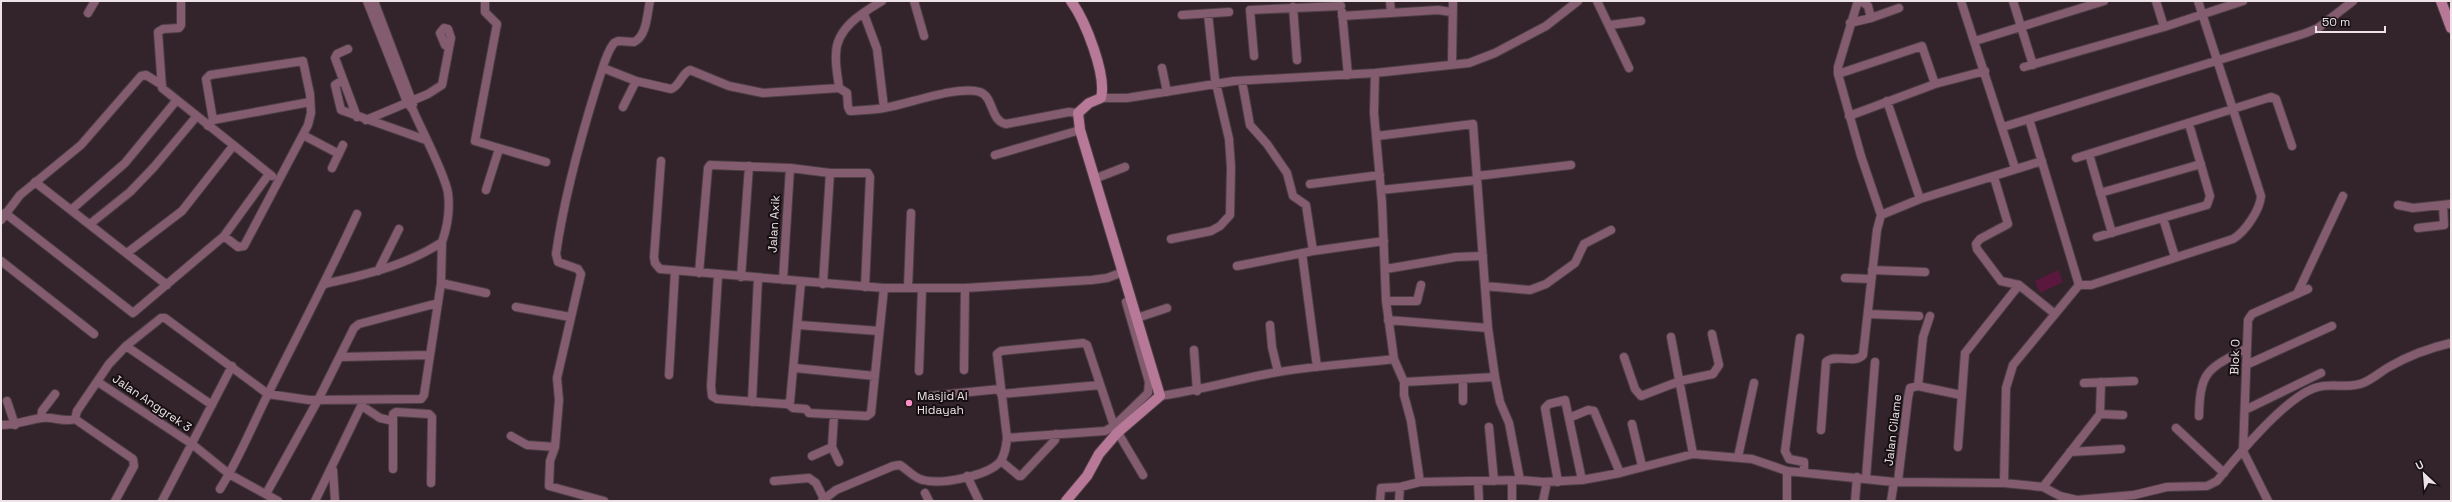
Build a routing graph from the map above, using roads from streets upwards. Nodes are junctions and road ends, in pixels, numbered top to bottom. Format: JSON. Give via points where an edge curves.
{"nodes":[{"id":1,"x":95,"y":1,"type":"edge"},
{"id":2,"x":181,"y":1,"type":"edge"},
{"id":3,"x":367,"y":1,"type":"edge"},
{"id":4,"x":374,"y":1,"type":"edge"},
{"id":5,"x":485,"y":1,"type":"edge"},
{"id":6,"x":650,"y":1,"type":"edge"},
{"id":7,"x":882,"y":1,"type":"edge"},
{"id":8,"x":914,"y":1,"type":"edge"},
{"id":9,"x":1390,"y":1,"type":"edge"},
{"id":10,"x":1437,"y":1,"type":"edge"},
{"id":11,"x":1453,"y":1,"type":"edge"},
{"id":12,"x":1578,"y":1,"type":"edge"},
{"id":13,"x":1597,"y":1,"type":"edge"},
{"id":14,"x":1962,"y":1,"type":"edge"},
{"id":15,"x":2013,"y":1,"type":"edge"},
{"id":16,"x":2104,"y":1,"type":"edge"},
{"id":17,"x":2156,"y":1,"type":"edge"},
{"id":18,"x":2198,"y":1,"type":"edge"},
{"id":19,"x":2243,"y":1,"type":"edge"},
{"id":20,"x":2353,"y":1,"type":"edge"},
{"id":21,"x":2441,"y":1,"type":"edge"},
{"id":22,"x":1073,"y":2,"type":"edge"},
{"id":23,"x":1341,"y":3,"type":"edge"},
{"id":24,"x":1293,"y":7,"type":"junction"},
{"id":25,"x":1899,"y":8,"type":"dead end"},
{"id":26,"x":1438,"y":10,"type":"junction"},
{"id":27,"x":1229,"y":12,"type":"dead end"},
{"id":28,"x":1391,"y":12,"type":"junction"},
{"id":29,"x":1451,"y":12,"type":"junction"},
{"id":30,"x":88,"y":13,"type":"dead end"},
{"id":31,"x":864,"y":14,"type":"junction"},
{"id":32,"x":1208,"y":14,"type":"junction"},
{"id":33,"x":1182,"y":15,"type":"dead end"},
{"id":34,"x":2202,"y":15,"type":"junction"},
{"id":35,"x":1342,"y":16,"type":"junction"},
{"id":36,"x":1871,"y":18,"type":"junction"},
{"id":37,"x":1641,"y":21,"type":"dead end"},
{"id":38,"x":1850,"y":23,"type":"junction"},
{"id":39,"x":1610,"y":25,"type":"junction"},
{"id":40,"x":2021,"y":27,"type":"junction"},
{"id":41,"x":2164,"y":27,"type":"junction"},
{"id":42,"x":2451,"y":28,"type":"edge"},
{"id":43,"x":924,"y":36,"type":"dead end"},
{"id":44,"x":1975,"y":41,"type":"junction"},
{"id":45,"x":449,"y":48,"type":"dead end"},
{"id":46,"x":348,"y":49,"type":"dead end"},
{"id":47,"x":1254,"y":56,"type":"dead end"},
{"id":48,"x":1297,"y":60,"type":"dead end"},
{"id":49,"x":2216,"y":62,"type":"junction"},
{"id":50,"x":1452,"y":64,"type":"junction"},
{"id":51,"x":2033,"y":65,"type":"junction"},
{"id":52,"x":2024,"y":67,"type":"dead end"},
{"id":53,"x":603,"y":68,"type":"junction"},
{"id":54,"x":1162,"y":68,"type":"dead end"},
{"id":55,"x":1629,"y":68,"type":"dead end"},
{"id":56,"x":1985,"y":71,"type":"junction"},
{"id":57,"x":1375,"y":73,"type":"junction"},
{"id":58,"x":1838,"y":74,"type":"junction"},
{"id":59,"x":1348,"y":75,"type":"junction"},
{"id":60,"x":342,"y":80,"type":"junction"},
{"id":61,"x":636,"y":81,"type":"junction"},
{"id":62,"x":1242,"y":81,"type":"junction"},
{"id":63,"x":1216,"y":84,"type":"junction"},
{"id":64,"x":1935,"y":84,"type":"junction"},
{"id":65,"x":162,"y":86,"type":"junction"},
{"id":66,"x":839,"y":88,"type":"junction"},
{"id":67,"x":1167,"y":92,"type":"junction"},
{"id":68,"x":1101,"y":98,"type":"junction"},
{"id":69,"x":176,"y":101,"type":"junction"},
{"id":70,"x":410,"y":101,"type":"junction"},
{"id":71,"x":1887,"y":101,"type":"junction"},
{"id":72,"x":310,"y":102,"type":"junction"},
{"id":73,"x":623,"y":107,"type":"dead end"},
{"id":74,"x":884,"y":108,"type":"junction"},
{"id":75,"x":2231,"y":111,"type":"junction"},
{"id":76,"x":1078,"y":113,"type":"junction"},
{"id":77,"x":1849,"y":116,"type":"junction"},
{"id":78,"x":196,"y":117,"type":"junction"},
{"id":79,"x":357,"y":117,"type":"junction"},
{"id":80,"x":2029,"y":119,"type":"junction"},
{"id":81,"x":366,"y":120,"type":"junction"},
{"id":82,"x":211,"y":123,"type":"junction"},
{"id":83,"x":2189,"y":124,"type":"junction"},
{"id":84,"x":2003,"y":127,"type":"junction"},
{"id":85,"x":1080,"y":130,"type":"junction"},
{"id":86,"x":303,"y":135,"type":"junction"},
{"id":87,"x":1377,"y":136,"type":"junction"},
{"id":88,"x":426,"y":140,"type":"junction"},
{"id":89,"x":343,"y":145,"type":"dead end"},
{"id":90,"x":233,"y":146,"type":"junction"},
{"id":91,"x":2292,"y":146,"type":"dead end"},
{"id":92,"x":499,"y":149,"type":"junction"},
{"id":93,"x":339,"y":154,"type":"junction"},
{"id":94,"x":2089,"y":154,"type":"junction"},
{"id":95,"x":995,"y":155,"type":"dead end"},
{"id":96,"x":2076,"y":158,"type":"dead end"},
{"id":97,"x":660,"y":161,"type":"dead end"},
{"id":98,"x":2042,"y":161,"type":"junction"},
{"id":99,"x":546,"y":162,"type":"dead end"},
{"id":100,"x":2201,"y":164,"type":"junction"},
{"id":101,"x":1571,"y":165,"type":"dead end"},
{"id":102,"x":749,"y":166,"type":"junction"},
{"id":103,"x":1125,"y":167,"type":"dead end"},
{"id":104,"x":332,"y":168,"type":"dead end"},
{"id":105,"x":790,"y":168,"type":"junction"},
{"id":106,"x":2015,"y":168,"type":"junction"},
{"id":107,"x":830,"y":173,"type":"junction"},
{"id":108,"x":269,"y":174,"type":"junction"},
{"id":109,"x":1380,"y":175,"type":"junction"},
{"id":110,"x":1994,"y":177,"type":"junction"},
{"id":111,"x":1477,"y":178,"type":"junction"},
{"id":112,"x":1094,"y":179,"type":"junction"},
{"id":113,"x":278,"y":180,"type":"junction"},
{"id":114,"x":35,"y":182,"type":"junction"},
{"id":115,"x":1310,"y":184,"type":"dead end"},
{"id":116,"x":486,"y":190,"type":"dead end"},
{"id":117,"x":1381,"y":190,"type":"junction"},
{"id":118,"x":2100,"y":193,"type":"junction"},
{"id":119,"x":2344,"y":196,"type":"dead end"},
{"id":120,"x":1920,"y":199,"type":"junction"},
{"id":121,"x":2398,"y":205,"type":"dead end"},
{"id":122,"x":2447,"y":205,"type":"edge"},
{"id":123,"x":71,"y":210,"type":"junction"},
{"id":124,"x":911,"y":213,"type":"dead end"},
{"id":125,"x":357,"y":214,"type":"dead end"},
{"id":126,"x":1881,"y":215,"type":"junction"},
{"id":127,"x":3,"y":217,"type":"edge"},
{"id":128,"x":2163,"y":218,"type":"junction"},
{"id":129,"x":90,"y":224,"type":"junction"},
{"id":130,"x":2418,"y":228,"type":"dead end"},
{"id":131,"x":399,"y":229,"type":"dead end"},
{"id":132,"x":1611,"y":230,"type":"dead end"},
{"id":133,"x":2112,"y":233,"type":"junction"},
{"id":134,"x":224,"y":236,"type":"junction"},
{"id":135,"x":2097,"y":237,"type":"dead end"},
{"id":136,"x":1171,"y":239,"type":"dead end"},
{"id":137,"x":1384,"y":241,"type":"junction"},
{"id":138,"x":442,"y":242,"type":"junction"},
{"id":139,"x":1313,"y":251,"type":"junction"},
{"id":140,"x":127,"y":253,"type":"junction"},
{"id":141,"x":1302,"y":253,"type":"junction"},
{"id":142,"x":1483,"y":256,"type":"junction"},
{"id":143,"x":2175,"y":257,"type":"junction"},
{"id":144,"x":1,"y":261,"type":"edge"},
{"id":145,"x":1237,"y":266,"type":"dead end"},
{"id":146,"x":1386,"y":269,"type":"junction"},
{"id":147,"x":1872,"y":270,"type":"junction"},
{"id":148,"x":378,"y":271,"type":"junction"},
{"id":149,"x":675,"y":271,"type":"junction"},
{"id":150,"x":1925,"y":272,"type":"dead end"},
{"id":151,"x":699,"y":273,"type":"junction"},
{"id":152,"x":1118,"y":273,"type":"junction"},
{"id":153,"x":718,"y":276,"type":"junction"},
{"id":154,"x":741,"y":277,"type":"junction"},
{"id":155,"x":758,"y":278,"type":"junction"},
{"id":156,"x":1844,"y":278,"type":"dead end"},
{"id":157,"x":1871,"y":279,"type":"junction"},
{"id":158,"x":783,"y":280,"type":"junction"},
{"id":159,"x":801,"y":282,"type":"junction"},
{"id":160,"x":441,"y":283,"type":"junction"},
{"id":161,"x":325,"y":284,"type":"junction"},
{"id":162,"x":823,"y":284,"type":"junction"},
{"id":163,"x":168,"y":285,"type":"junction"},
{"id":164,"x":1421,"y":285,"type":"dead end"},
{"id":165,"x":2019,"y":285,"type":"junction"},
{"id":166,"x":2079,"y":285,"type":"junction"},
{"id":167,"x":1485,"y":286,"type":"junction"},
{"id":168,"x":865,"y":287,"type":"junction"},
{"id":169,"x":884,"y":288,"type":"junction"},
{"id":170,"x":908,"y":288,"type":"junction"},
{"id":171,"x":922,"y":288,"type":"junction"},
{"id":172,"x":965,"y":288,"type":"junction"},
{"id":173,"x":2308,"y":289,"type":"dead end"},
{"id":174,"x":486,"y":293,"type":"dead end"},
{"id":175,"x":2298,"y":294,"type":"junction"},
{"id":176,"x":438,"y":302,"type":"junction"},
{"id":177,"x":1126,"y":302,"type":"dead end"},
{"id":178,"x":1386,"y":302,"type":"junction"},
{"id":179,"x":516,"y":307,"type":"dead end"},
{"id":180,"x":1167,"y":308,"type":"dead end"},
{"id":181,"x":1868,"y":314,"type":"junction"},
{"id":182,"x":2055,"y":314,"type":"junction"},
{"id":183,"x":1919,"y":316,"type":"dead end"},
{"id":184,"x":1930,"y":316,"type":"dead end"},
{"id":185,"x":570,"y":317,"type":"junction"},
{"id":186,"x":1137,"y":318,"type":"junction"},
{"id":187,"x":1388,"y":320,"type":"junction"},
{"id":188,"x":799,"y":325,"type":"junction"},
{"id":189,"x":1270,"y":325,"type":"dead end"},
{"id":190,"x":2332,"y":326,"type":"dead end"},
{"id":191,"x":1488,"y":328,"type":"junction"},
{"id":192,"x":879,"y":331,"type":"junction"},
{"id":193,"x":94,"y":334,"type":"dead end"},
{"id":194,"x":1712,"y":334,"type":"dead end"},
{"id":195,"x":1671,"y":337,"type":"dead end"},
{"id":196,"x":1800,"y":338,"type":"dead end"},
{"id":197,"x":2451,"y":343,"type":"edge"},
{"id":198,"x":126,"y":346,"type":"junction"},
{"id":199,"x":2247,"y":348,"type":"junction"},
{"id":200,"x":1194,"y":350,"type":"dead end"},
{"id":201,"x":430,"y":355,"type":"junction"},
{"id":202,"x":340,"y":357,"type":"junction"},
{"id":203,"x":1624,"y":357,"type":"dead end"},
{"id":204,"x":1394,"y":359,"type":"junction"},
{"id":205,"x":1875,"y":362,"type":"dead end"},
{"id":206,"x":2246,"y":365,"type":"junction"},
{"id":207,"x":232,"y":366,"type":"junction"},
{"id":208,"x":1317,"y":367,"type":"junction"},
{"id":209,"x":795,"y":368,"type":"junction"},
{"id":210,"x":964,"y":370,"type":"dead end"},
{"id":211,"x":919,"y":371,"type":"dead end"},
{"id":212,"x":1278,"y":372,"type":"junction"},
{"id":213,"x":2321,"y":373,"type":"dead end"},
{"id":214,"x":669,"y":375,"type":"dead end"},
{"id":215,"x":875,"y":376,"type":"junction"},
{"id":216,"x":1495,"y":377,"type":"junction"},
{"id":217,"x":1463,"y":379,"type":"junction"},
{"id":218,"x":1680,"y":381,"type":"junction"},
{"id":219,"x":2134,"y":381,"type":"dead end"},
{"id":220,"x":98,"y":382,"type":"junction"},
{"id":221,"x":1404,"y":382,"type":"junction"},
{"id":222,"x":2101,"y":382,"type":"junction"},
{"id":223,"x":1754,"y":383,"type":"dead end"},
{"id":224,"x":2084,"y":383,"type":"dead end"},
{"id":225,"x":1100,"y":385,"type":"junction"},
{"id":226,"x":1918,"y":386,"type":"junction"},
{"id":227,"x":1197,"y":390,"type":"junction"},
{"id":228,"x":1000,"y":391,"type":"junction"},
{"id":229,"x":55,"y":394,"type":"dead end"},
{"id":230,"x":268,"y":394,"type":"junction"},
{"id":231,"x":1961,"y":395,"type":"junction"},
{"id":232,"x":930,"y":396,"type":"dead end"},
{"id":233,"x":1160,"y":396,"type":"junction"},
{"id":234,"x":318,"y":400,"type":"junction"},
{"id":235,"x":1463,"y":400,"type":"dead end"},
{"id":236,"x":7,"y":401,"type":"dead end"},
{"id":237,"x":752,"y":402,"type":"junction"},
{"id":238,"x":363,"y":403,"type":"junction"},
{"id":239,"x":788,"y":404,"type":"junction"},
{"id":240,"x":212,"y":405,"type":"junction"},
{"id":241,"x":2245,"y":410,"type":"junction"},
{"id":242,"x":2100,"y":414,"type":"junction"},
{"id":243,"x":834,"y":415,"type":"junction"},
{"id":244,"x":2123,"y":415,"type":"dead end"},
{"id":245,"x":2199,"y":416,"type":"dead end"},
{"id":246,"x":41,"y":418,"type":"junction"},
{"id":247,"x":1569,"y":418,"type":"junction"},
{"id":248,"x":75,"y":419,"type":"junction"},
{"id":249,"x":393,"y":421,"type":"junction"},
{"id":250,"x":1632,"y":424,"type":"dead end"},
{"id":251,"x":1,"y":425,"type":"edge"},
{"id":252,"x":15,"y":425,"type":"junction"},
{"id":253,"x":1489,"y":427,"type":"dead end"},
{"id":254,"x":2176,"y":428,"type":"dead end"},
{"id":255,"x":1116,"y":429,"type":"junction"},
{"id":256,"x":1821,"y":430,"type":"dead end"},
{"id":257,"x":1056,"y":434,"type":"junction"},
{"id":258,"x":511,"y":436,"type":"dead end"},
{"id":259,"x":1007,"y":438,"type":"junction"},
{"id":260,"x":192,"y":444,"type":"junction"},
{"id":261,"x":555,"y":447,"type":"junction"},
{"id":262,"x":832,"y":447,"type":"junction"},
{"id":263,"x":1958,"y":447,"type":"dead end"},
{"id":264,"x":2121,"y":449,"type":"dead end"},
{"id":265,"x":2243,"y":451,"type":"junction"},
{"id":266,"x":2070,"y":452,"type":"junction"},
{"id":267,"x":1693,"y":454,"type":"junction"},
{"id":268,"x":812,"y":456,"type":"dead end"},
{"id":269,"x":1738,"y":457,"type":"junction"},
{"id":270,"x":1001,"y":461,"type":"junction"},
{"id":271,"x":839,"y":462,"type":"dead end"},
{"id":272,"x":1642,"y":466,"type":"junction"},
{"id":273,"x":332,"y":469,"type":"junction"},
{"id":274,"x":393,"y":470,"type":"dead end"},
{"id":275,"x":1787,"y":471,"type":"junction"},
{"id":276,"x":1804,"y":472,"type":"junction"},
{"id":277,"x":1620,"y":473,"type":"junction"},
{"id":278,"x":2224,"y":473,"type":"junction"},
{"id":279,"x":229,"y":474,"type":"junction"},
{"id":280,"x":1143,"y":475,"type":"dead end"},
{"id":281,"x":967,"y":476,"type":"junction"},
{"id":282,"x":1862,"y":477,"type":"junction"},
{"id":283,"x":1516,"y":480,"type":"junction"},
{"id":284,"x":1582,"y":480,"type":"junction"},
{"id":285,"x":774,"y":481,"type":"dead end"},
{"id":286,"x":1478,"y":481,"type":"junction"},
{"id":287,"x":1494,"y":481,"type":"junction"},
{"id":288,"x":1896,"y":481,"type":"junction"},
{"id":289,"x":1420,"y":482,"type":"junction"},
{"id":290,"x":1547,"y":482,"type":"junction"},
{"id":291,"x":1558,"y":482,"type":"junction"},
{"id":292,"x":431,"y":483,"type":"dead end"},
{"id":293,"x":2004,"y":483,"type":"junction"},
{"id":294,"x":1400,"y":487,"type":"junction"},
{"id":295,"x":2043,"y":487,"type":"junction"},
{"id":296,"x":220,"y":489,"type":"dead end"},
{"id":297,"x":925,"y":493,"type":"dead end"},
{"id":298,"x":266,"y":494,"type":"junction"},
{"id":299,"x":823,"y":500,"type":"edge"},
{"id":300,"x":1068,"y":500,"type":"edge"},
{"id":301,"x":115,"y":501,"type":"edge"},
{"id":302,"x":162,"y":501,"type":"edge"},
{"id":303,"x":278,"y":501,"type":"edge"},
{"id":304,"x":315,"y":501,"type":"edge"},
{"id":305,"x":335,"y":501,"type":"edge"},
{"id":306,"x":604,"y":501,"type":"edge"},
{"id":307,"x":929,"y":501,"type":"edge"},
{"id":308,"x":979,"y":501,"type":"edge"},
{"id":309,"x":1380,"y":501,"type":"edge"},
{"id":310,"x":1399,"y":501,"type":"edge"},
{"id":311,"x":1479,"y":501,"type":"edge"},
{"id":312,"x":1512,"y":501,"type":"edge"},
{"id":313,"x":1543,"y":501,"type":"edge"},
{"id":314,"x":1787,"y":501,"type":"edge"},
{"id":315,"x":1855,"y":501,"type":"edge"},
{"id":316,"x":1891,"y":501,"type":"edge"},
{"id":317,"x":2268,"y":501,"type":"edge"}],
"edges":[{"from":1,"to":30,"type":"street"},
{"from":2,"to":65,"type":"street","via":[[179,28],[163,29],[158,32]]},
{"from":3,"to":70,"type":"street"},
{"from":4,"to":70,"type":"street"},
{"from":5,"to":92,"type":"street","via":[[485,12],[496,24],[474,138],[477,142]]},
{"from":6,"to":53,"type":"street","via":[[640,37],[634,42],[614,43]]},
{"from":7,"to":31,"type":"street"},
{"from":8,"to":43,"type":"street"},
{"from":9,"to":28,"type":"street"},
{"from":10,"to":26,"type":"street"},
{"from":11,"to":29,"type":"street"},
{"from":12,"to":50,"type":"street","via":[[1546,26],[1517,42],[1476,61]]},
{"from":13,"to":39,"type":"street"},
{"from":14,"to":44,"type":"street"},
{"from":15,"to":40,"type":"street"},
{"from":16,"to":40,"type":"street"},
{"from":17,"to":41,"type":"street"},
{"from":18,"to":34,"type":"street"},
{"from":19,"to":34,"type":"street"},
{"from":20,"to":49,"type":"street","via":[[2318,28]]},
{"from":21,"to":42,"type":"street"},
{"from":22,"to":68,"type":"street","via":[[1094,52],[1102,86]]},
{"from":23,"to":24,"type":"street"},
{"from":23,"to":35,"type":"street"},
{"from":24,"to":47,"type":"street","via":[[1250,10]]},
{"from":24,"to":48,"type":"street"},
{"from":25,"to":36,"type":"street"},
{"from":26,"to":28,"type":"street"},
{"from":26,"to":29,"type":"street"},
{"from":27,"to":32,"type":"street"},
{"from":28,"to":35,"type":"street"},
{"from":29,"to":50,"type":"street"},
{"from":31,"to":66,"type":"street","via":[[849,25],[838,41],[836,55]]},
{"from":31,"to":74,"type":"street","via":[[877,49]]},
{"from":32,"to":33,"type":"street"},
{"from":32,"to":63,"type":"street"},
{"from":34,"to":41,"type":"street"},
{"from":34,"to":49,"type":"street"},
{"from":35,"to":59,"type":"street"},
{"from":36,"to":38,"type":"street"},
{"from":36,"to":38,"type":"street","via":[[1868,6],[1861,1],[1854,8]]},
{"from":37,"to":39,"type":"street"},
{"from":38,"to":58,"type":"street"},
{"from":39,"to":55,"type":"street"},
{"from":40,"to":44,"type":"street"},
{"from":40,"to":51,"type":"street"},
{"from":41,"to":51,"type":"street"},
{"from":44,"to":56,"type":"street"},
{"from":45,"to":70,"type":"street","via":[[442,85]]},
{"from":46,"to":60,"type":"street","via":[[335,56]]},
{"from":49,"to":75,"type":"street"},
{"from":49,"to":80,"type":"street"},
{"from":50,"to":57,"type":"street"},
{"from":51,"to":52,"type":"street"},
{"from":53,"to":61,"type":"street"},
{"from":53,"to":185,"type":"street","via":[[570,182],[556,254],[558,262],[578,269],[581,274]]},
{"from":54,"to":67,"type":"street"},
{"from":56,"to":64,"type":"street"},
{"from":56,"to":84,"type":"street"},
{"from":57,"to":59,"type":"street"},
{"from":57,"to":87,"type":"street","via":[[1374,113]]},
{"from":58,"to":64,"type":"street","via":[[1922,46]]},
{"from":58,"to":77,"type":"street"},
{"from":59,"to":62,"type":"street"},
{"from":60,"to":79,"type":"street"},
{"from":60,"to":79,"type":"street","via":[[335,85],[339,107]]},
{"from":61,"to":66,"type":"street","via":[[673,89],[690,70],[729,86],[763,93]]},
{"from":61,"to":73,"type":"street"},
{"from":62,"to":63,"type":"street"},
{"from":62,"to":139,"type":"street","via":[[1250,125],[1267,144],[1287,174],[1293,196],[1306,205]]},
{"from":63,"to":67,"type":"street"},
{"from":63,"to":136,"type":"street","via":[[1229,139],[1230,215],[1211,231]]},
{"from":64,"to":71,"type":"street"},
{"from":65,"to":69,"type":"street"},
{"from":65,"to":114,"type":"street","via":[[146,75],[141,76],[81,145]]},
{"from":66,"to":74,"type":"street","via":[[847,93],[850,111]]},
{"from":67,"to":68,"type":"street","via":[[1127,98]]},
{"from":68,"to":76,"type":"street","via":[[1089,103]]},
{"from":69,"to":78,"type":"street"},
{"from":69,"to":123,"type":"street","via":[[125,163]]},
{"from":70,"to":81,"type":"street"},
{"from":70,"to":88,"type":"street"},
{"from":71,"to":77,"type":"street"},
{"from":71,"to":120,"type":"street"},
{"from":72,"to":82,"type":"street"},
{"from":72,"to":82,"type":"street","via":[[304,63],[301,60],[210,75],[206,79]]},
{"from":72,"to":86,"type":"street","via":[[311,113]]},
{"from":74,"to":76,"type":"street","via":[[962,91],[981,92],[986,96],[997,119],[1006,124],[1069,112]]},
{"from":75,"to":83,"type":"street"},
{"from":75,"to":91,"type":"street","via":[[2274,97]]},
{"from":75,"to":143,"type":"street","via":[[2260,196],[2260,203],[2238,236]]},
{"from":76,"to":85,"type":"street"},
{"from":77,"to":126,"type":"street"},
{"from":78,"to":82,"type":"street"},
{"from":78,"to":129,"type":"street","via":[[140,182]]},
{"from":79,"to":81,"type":"street"},
{"from":80,"to":84,"type":"street"},
{"from":80,"to":98,"type":"street"},
{"from":81,"to":88,"type":"street"},
{"from":82,"to":90,"type":"street"},
{"from":83,"to":94,"type":"street"},
{"from":83,"to":100,"type":"street"},
{"from":84,"to":106,"type":"street"},
{"from":85,"to":95,"type":"street"},
{"from":85,"to":112,"type":"street"},
{"from":86,"to":93,"type":"street"},
{"from":86,"to":113,"type":"street"},
{"from":87,"to":109,"type":"street"},
{"from":87,"to":111,"type":"street","via":[[1473,124]]},
{"from":88,"to":138,"type":"street","via":[[448,192],[448,211]]},
{"from":89,"to":93,"type":"street"},
{"from":90,"to":108,"type":"street"},
{"from":90,"to":140,"type":"street","via":[[182,211]]},
{"from":92,"to":99,"type":"street"},
{"from":92,"to":116,"type":"street"},
{"from":93,"to":104,"type":"street"},
{"from":94,"to":96,"type":"street"},
{"from":94,"to":118,"type":"street"},
{"from":97,"to":149,"type":"street","via":[[654,257],[660,269]]},
{"from":98,"to":106,"type":"street"},
{"from":98,"to":166,"type":"street"},
{"from":100,"to":118,"type":"street"},
{"from":100,"to":128,"type":"street","via":[[2210,201],[2207,205]]},
{"from":101,"to":111,"type":"street"},
{"from":102,"to":105,"type":"street"},
{"from":102,"to":151,"type":"street","via":[[715,164],[708,168]]},
{"from":102,"to":154,"type":"street"},
{"from":103,"to":112,"type":"street"},
{"from":105,"to":107,"type":"street"},
{"from":105,"to":158,"type":"street","name":"Jalan Axik"},
{"from":106,"to":110,"type":"street"},
{"from":107,"to":162,"type":"street"},
{"from":107,"to":168,"type":"street","via":[[863,172],[868,173],[870,177]]},
{"from":108,"to":113,"type":"street"},
{"from":108,"to":134,"type":"street"},
{"from":109,"to":115,"type":"street"},
{"from":109,"to":117,"type":"street"},
{"from":110,"to":120,"type":"street"},
{"from":110,"to":165,"type":"street","via":[[2008,224],[1980,239],[1977,247],[2001,281]]},
{"from":111,"to":117,"type":"street"},
{"from":111,"to":142,"type":"street"},
{"from":112,"to":152,"type":"street"},
{"from":113,"to":134,"type":"street","via":[[244,246],[238,247]]},
{"from":114,"to":123,"type":"street"},
{"from":114,"to":127,"type":"street","via":[[20,195]]},
{"from":117,"to":137,"type":"street"},
{"from":118,"to":133,"type":"street"},
{"from":119,"to":175,"type":"street"},
{"from":120,"to":126,"type":"street"},
{"from":121,"to":122,"type":"street","via":[[2413,208]]},
{"from":122,"to":130,"type":"street","via":[[2444,225]]},
{"from":123,"to":129,"type":"street"},
{"from":124,"to":170,"type":"street"},
{"from":125,"to":161,"type":"street"},
{"from":126,"to":147,"type":"street"},
{"from":127,"to":163,"type":"street","via":[[133,313]]},
{"from":128,"to":133,"type":"street"},
{"from":128,"to":143,"type":"street"},
{"from":129,"to":140,"type":"street"},
{"from":131,"to":148,"type":"street"},
{"from":132,"to":167,"type":"street","via":[[1584,244],[1575,263],[1546,284],[1530,290]]},
{"from":133,"to":135,"type":"street"},
{"from":134,"to":163,"type":"street"},
{"from":137,"to":139,"type":"street"},
{"from":137,"to":146,"type":"street"},
{"from":138,"to":148,"type":"street","via":[[413,259]]},
{"from":138,"to":160,"type":"street"},
{"from":139,"to":141,"type":"street"},
{"from":140,"to":163,"type":"street"},
{"from":141,"to":145,"type":"street"},
{"from":141,"to":208,"type":"street"},
{"from":142,"to":146,"type":"street","via":[[1456,257]]},
{"from":142,"to":167,"type":"street"},
{"from":143,"to":166,"type":"street","via":[[2091,285]]},
{"from":144,"to":193,"type":"street"},
{"from":146,"to":178,"type":"street"},
{"from":147,"to":150,"type":"street"},
{"from":147,"to":157,"type":"street"},
{"from":148,"to":161,"type":"street"},
{"from":149,"to":151,"type":"street"},
{"from":149,"to":214,"type":"street"},
{"from":151,"to":153,"type":"street"},
{"from":152,"to":172,"type":"street","via":[[1092,275],[1082,279]]},
{"from":152,"to":186,"type":"street"},
{"from":153,"to":154,"type":"street"},
{"from":153,"to":237,"type":"street","via":[[712,396],[717,399]]},
{"from":154,"to":155,"type":"street"},
{"from":155,"to":158,"type":"street"},
{"from":155,"to":237,"type":"street"},
{"from":156,"to":157,"type":"street"},
{"from":157,"to":181,"type":"street"},
{"from":158,"to":159,"type":"street"},
{"from":159,"to":162,"type":"street"},
{"from":159,"to":188,"type":"street"},
{"from":160,"to":174,"type":"street"},
{"from":160,"to":176,"type":"street"},
{"from":161,"to":230,"type":"street"},
{"from":162,"to":168,"type":"street"},
{"from":164,"to":178,"type":"street","via":[[1416,301]]},
{"from":165,"to":182,"type":"street"},
{"from":165,"to":231,"type":"street","via":[[1965,352]]},
{"from":166,"to":182,"type":"street"},
{"from":167,"to":191,"type":"street"},
{"from":168,"to":169,"type":"street"},
{"from":169,"to":170,"type":"street"},
{"from":169,"to":192,"type":"street"},
{"from":170,"to":171,"type":"street"},
{"from":171,"to":172,"type":"street"},
{"from":171,"to":211,"type":"street"},
{"from":172,"to":210,"type":"street"},
{"from":173,"to":175,"type":"street","name":"Blok O"},
{"from":175,"to":199,"type":"street","name":"Blok O","via":[[2250,316]]},
{"from":176,"to":201,"type":"street"},
{"from":176,"to":202,"type":"street","via":[[359,324],[354,328]]},
{"from":177,"to":255,"type":"street","via":[[1150,389]]},
{"from":178,"to":187,"type":"street"},
{"from":179,"to":185,"type":"street"},
{"from":180,"to":186,"type":"street"},
{"from":181,"to":183,"type":"street"},
{"from":181,"to":256,"type":"street","via":[[1861,357],[1834,358],[1826,362]]},
{"from":182,"to":293,"type":"street","via":[[2013,364],[2009,374],[2006,388]]},
{"from":184,"to":226,"type":"street","name":"Jalan Cilame","via":[[1923,337]]},
{"from":185,"to":261,"type":"street","via":[[557,378],[559,400]]},
{"from":186,"to":233,"type":"street"},
{"from":187,"to":191,"type":"street"},
{"from":187,"to":204,"type":"street"},
{"from":188,"to":192,"type":"street"},
{"from":188,"to":209,"type":"street"},
{"from":189,"to":212,"type":"street"},
{"from":190,"to":206,"type":"street"},
{"from":191,"to":216,"type":"street"},
{"from":192,"to":215,"type":"street"},
{"from":194,"to":218,"type":"street","via":[[1719,365],[1717,369],[1713,374]]},
{"from":195,"to":218,"type":"street"},
{"from":196,"to":276,"type":"street","via":[[1784,451],[1789,459],[1804,462]]},
{"from":197,"to":265,"type":"street","via":[[2410,356],[2363,383],[2354,386],[2318,387],[2311,390],[2265,426]]},
{"from":198,"to":207,"type":"street","via":[[161,318],[165,318]]},
{"from":198,"to":220,"type":"street","via":[[109,364]]},
{"from":198,"to":240,"type":"street"},
{"from":199,"to":206,"type":"street","name":"Blok O"},
{"from":199,"to":245,"type":"street","via":[[2208,372],[2201,384]]},
{"from":200,"to":227,"type":"street"},
{"from":201,"to":202,"type":"street"},
{"from":201,"to":238,"type":"street","via":[[424,395],[421,399]]},
{"from":202,"to":234,"type":"street"},
{"from":203,"to":218,"type":"street","via":[[1635,389],[1641,396]]},
{"from":204,"to":208,"type":"street"},
{"from":204,"to":221,"type":"street"},
{"from":205,"to":282,"type":"street","name":"Jalan Cilame"},
{"from":206,"to":241,"type":"street","name":"Blok O"},
{"from":207,"to":230,"type":"street"},
{"from":207,"to":240,"type":"street"},
{"from":208,"to":212,"type":"street"},
{"from":209,"to":215,"type":"street"},
{"from":209,"to":239,"type":"street","via":[[791,400]]},
{"from":212,"to":227,"type":"street"},
{"from":213,"to":241,"type":"street"},
{"from":215,"to":243,"type":"street","via":[[870,415]]},
{"from":216,"to":217,"type":"street"},
{"from":216,"to":283,"type":"street","via":[[1500,402],[1509,422]]},
{"from":217,"to":221,"type":"street"},
{"from":217,"to":235,"type":"street"},
{"from":218,"to":267,"type":"street"},
{"from":219,"to":222,"type":"street"},
{"from":220,"to":248,"type":"street","via":[[77,411]]},
{"from":220,"to":260,"type":"street","name":"Jalan Anggrek 3"},
{"from":221,"to":289,"type":"street","via":[[1404,395],[1411,421]]},
{"from":222,"to":224,"type":"street"},
{"from":222,"to":242,"type":"street"},
{"from":223,"to":269,"type":"street"},
{"from":225,"to":228,"type":"street"},
{"from":225,"to":228,"type":"street","via":[[1087,345],[1083,343],[999,352],[996,356]]},
{"from":225,"to":255,"type":"street"},
{"from":226,"to":231,"type":"street"},
{"from":226,"to":288,"type":"street","name":"Jalan Cilame","via":[[1910,388]]},
{"from":227,"to":233,"type":"street"},
{"from":228,"to":232,"type":"street"},
{"from":228,"to":259,"type":"street"},
{"from":229,"to":246,"type":"street","via":[[42,411]]},
{"from":230,"to":234,"type":"street"},
{"from":230,"to":279,"type":"street"},
{"from":231,"to":263,"type":"street"},
{"from":233,"to":255,"type":"street"},
{"from":234,"to":238,"type":"street"},
{"from":234,"to":298,"type":"street"},
{"from":236,"to":252,"type":"street"},
{"from":237,"to":239,"type":"street"},
{"from":238,"to":249,"type":"street","via":[[380,418]]},
{"from":238,"to":273,"type":"street"},
{"from":239,"to":243,"type":"street","via":[[793,408],[806,409],[808,413]]},
{"from":240,"to":260,"type":"street"},
{"from":241,"to":265,"type":"street","name":"Blok O"},
{"from":242,"to":244,"type":"street"},
{"from":242,"to":266,"type":"street"},
{"from":243,"to":262,"type":"street"},
{"from":246,"to":248,"type":"street","via":[[67,422]]},
{"from":246,"to":252,"type":"street"},
{"from":247,"to":277,"type":"street","via":[[1588,410],[1594,411]]},
{"from":247,"to":284,"type":"street"},
{"from":247,"to":291,"type":"street","via":[[1566,400],[1546,406]]},
{"from":248,"to":301,"type":"street","via":[[132,459],[134,466]]},
{"from":249,"to":274,"type":"street"},
{"from":249,"to":292,"type":"street","via":[[394,412],[432,416]]},
{"from":250,"to":272,"type":"street"},
{"from":251,"to":252,"type":"street"},
{"from":253,"to":287,"type":"street"},
{"from":254,"to":278,"type":"street"},
{"from":255,"to":257,"type":"street"},
{"from":255,"to":280,"type":"street"},
{"from":255,"to":300,"type":"street"},
{"from":257,"to":259,"type":"street"},
{"from":257,"to":270,"type":"street","via":[[1055,440],[1022,476]]},
{"from":258,"to":261,"type":"street","via":[[527,445]]},
{"from":259,"to":270,"type":"street","via":[[1006,450]]},
{"from":260,"to":279,"type":"street","name":"Jalan Anggrek 3"},
{"from":260,"to":302,"type":"street"},
{"from":261,"to":306,"type":"street","via":[[550,461],[549,486]]},
{"from":262,"to":268,"type":"street"},
{"from":262,"to":271,"type":"street"},
{"from":264,"to":266,"type":"street"},
{"from":265,"to":278,"type":"street"},
{"from":265,"to":317,"type":"street"},
{"from":266,"to":295,"type":"street"},
{"from":267,"to":269,"type":"street"},
{"from":267,"to":272,"type":"street"},
{"from":269,"to":275,"type":"street"},
{"from":270,"to":281,"type":"street","via":[[992,469]]},
{"from":272,"to":277,"type":"street"},
{"from":273,"to":304,"type":"street"},
{"from":273,"to":305,"type":"street"},
{"from":275,"to":276,"type":"street"},
{"from":275,"to":314,"type":"street"},
{"from":276,"to":282,"type":"street"},
{"from":277,"to":284,"type":"street"},
{"from":278,"to":295,"type":"street","via":[[2217,481],[2206,486],[2167,487],[2134,495],[2090,499],[2077,500],[2060,496]]},
{"from":279,"to":296,"type":"street"},
{"from":279,"to":298,"type":"street","name":"Jalan Anggrek 3"},
{"from":281,"to":299,"type":"street","via":[[945,482],[925,481],[918,479],[900,465],[893,466],[836,490]]},
{"from":281,"to":308,"type":"street"},
{"from":282,"to":288,"type":"street"},
{"from":282,"to":315,"type":"street","name":"Jalan Cilame"},
{"from":283,"to":287,"type":"street"},
{"from":283,"to":290,"type":"street"},
{"from":283,"to":312,"type":"street"},
{"from":284,"to":291,"type":"street"},
{"from":285,"to":299,"type":"street","via":[[809,478],[816,483]]},
{"from":286,"to":287,"type":"street"},
{"from":286,"to":289,"type":"street"},
{"from":286,"to":311,"type":"street"},
{"from":288,"to":293,"type":"street"},
{"from":288,"to":316,"type":"street"},
{"from":289,"to":294,"type":"street"},
{"from":290,"to":291,"type":"street"},
{"from":290,"to":313,"type":"street"},
{"from":293,"to":295,"type":"street"},
{"from":294,"to":309,"type":"street","via":[[1381,488]]},
{"from":294,"to":310,"type":"street"},
{"from":297,"to":307,"type":"street"},
{"from":298,"to":303,"type":"street","name":"Jalan Anggrek 3"}]}
